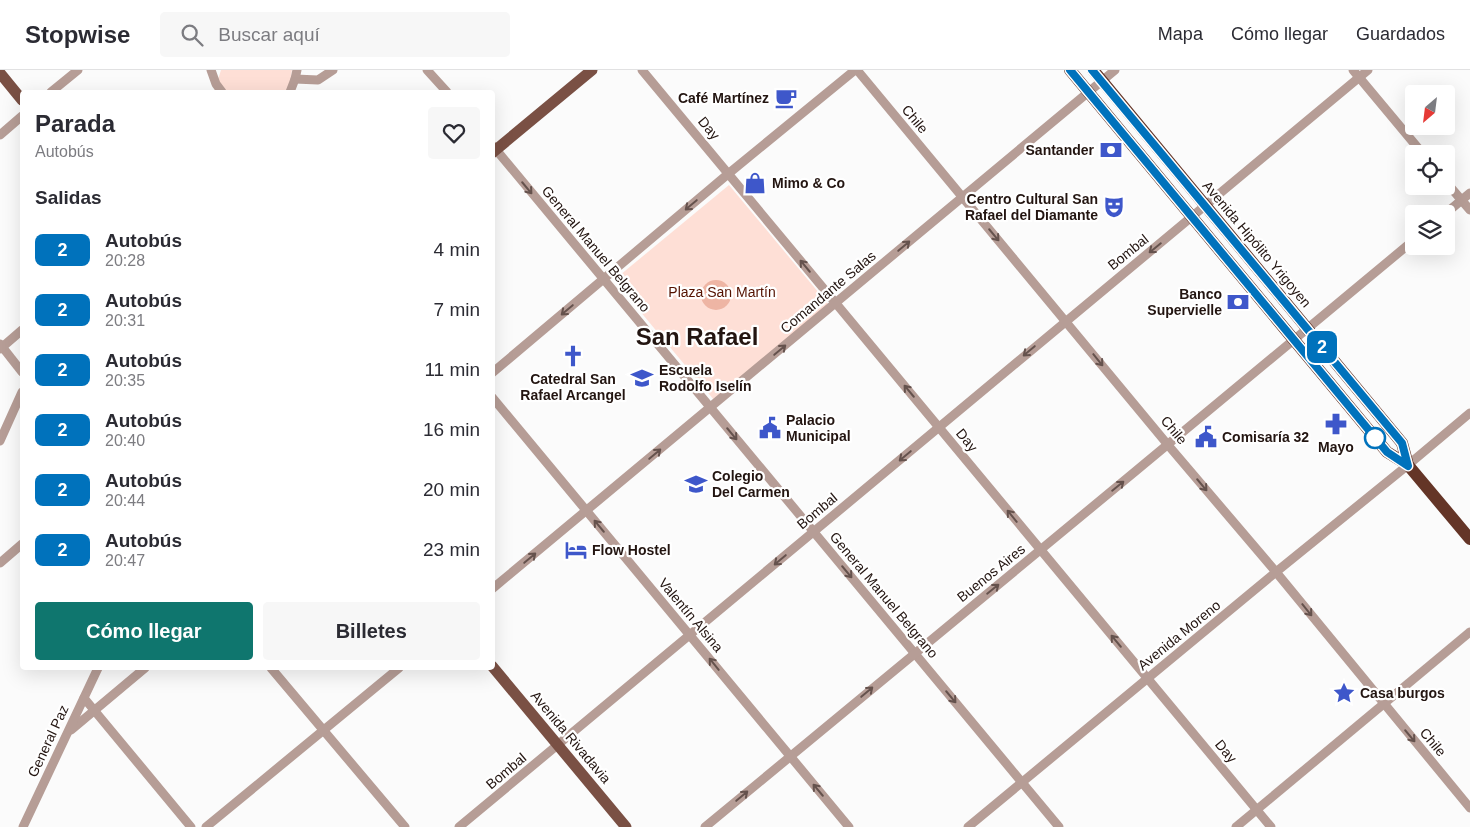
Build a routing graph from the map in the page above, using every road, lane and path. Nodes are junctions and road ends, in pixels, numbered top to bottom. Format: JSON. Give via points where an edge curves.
{"nodes":[{"id":1,"x":78,"y":70,"type":"edge"},
{"id":2,"x":333,"y":70,"type":"edge"},
{"id":3,"x":428,"y":70,"type":"edge"},
{"id":4,"x":592,"y":70,"type":"edge"},
{"id":5,"x":642,"y":70,"type":"edge"},
{"id":6,"x":856,"y":70,"type":"edge"},
{"id":7,"x":1070,"y":70,"type":"edge"},
{"id":8,"x":1092,"y":70,"type":"edge"},
{"id":9,"x":1115,"y":70,"type":"edge"},
{"id":10,"x":1368,"y":70,"type":"edge"},
{"id":11,"x":214,"y":72,"type":"edge"},
{"id":12,"x":0,"y":73,"type":"edge"},
{"id":13,"x":296,"y":74,"type":"edge"},
{"id":14,"x":1356,"y":74,"type":"edge"},
{"id":15,"x":1102,"y":81,"type":"junction"},
{"id":16,"x":53,"y":90,"type":"edge"},
{"id":17,"x":210,"y":90,"type":"edge"},
{"id":18,"x":220,"y":90,"type":"edge"},
{"id":19,"x":291,"y":90,"type":"edge"},
{"id":20,"x":445,"y":90,"type":"edge"},
{"id":21,"x":1089,"y":92,"type":"junction"},
{"id":22,"x":20,"y":98,"type":"edge"},
{"id":23,"x":20,"y":118,"type":"edge"},
{"id":24,"x":0,"y":135,"type":"edge"},
{"id":25,"x":1415,"y":145,"type":"edge"},
{"id":26,"x":495,"y":149,"type":"edge"},
{"id":27,"x":495,"y":151,"type":"edge"},
{"id":28,"x":728,"y":174,"type":"junction"},
{"id":29,"x":1455,"y":193,"type":"edge"},
{"id":30,"x":1470,"y":193,"type":"edge"},
{"id":31,"x":962,"y":198,"type":"junction"},
{"id":32,"x":1461,"y":200,"type":"junction"},
{"id":33,"x":1455,"y":205,"type":"edge"},
{"id":34,"x":1205,"y":206,"type":"junction"},
{"id":35,"x":1470,"y":210,"type":"edge"},
{"id":36,"x":1192,"y":217,"type":"junction"},
{"id":37,"x":1405,"y":247,"type":"edge"},
{"id":38,"x":604,"y":279,"type":"junction"},
{"id":39,"x":836,"y":303,"type":"junction"},
{"id":40,"x":1066,"y":321,"type":"junction"},
{"id":41,"x":1307,"y":329,"type":"junction"},
{"id":42,"x":20,"y":332,"type":"edge"},
{"id":43,"x":1294,"y":340,"type":"junction"},
{"id":44,"x":1,"y":347,"type":"edge"},
{"id":45,"x":20,"y":370,"type":"edge"},
{"id":46,"x":495,"y":370,"type":"edge"},
{"id":47,"x":20,"y":396,"type":"edge"},
{"id":48,"x":495,"y":401,"type":"edge"},
{"id":49,"x":710,"y":408,"type":"junction"},
{"id":50,"x":1470,"y":413,"type":"edge"},
{"id":51,"x":939,"y":427,"type":"junction"},
{"id":52,"x":0,"y":441,"type":"edge"},
{"id":53,"x":1168,"y":446,"type":"junction"},
{"id":54,"x":1408,"y":466,"type":"junction"},
{"id":55,"x":587,"y":511,"type":"junction"},
{"id":56,"x":814,"y":532,"type":"junction"},
{"id":57,"x":1470,"y":540,"type":"edge"},
{"id":58,"x":20,"y":547,"type":"edge"},
{"id":59,"x":1040,"y":550,"type":"junction"},
{"id":60,"x":0,"y":563,"type":"edge"},
{"id":61,"x":1276,"y":572,"type":"junction"},
{"id":62,"x":495,"y":587,"type":"edge"},
{"id":63,"x":1470,"y":632,"type":"edge"},
{"id":64,"x":690,"y":635,"type":"junction"},
{"id":65,"x":914,"y":653,"type":"junction"},
{"id":66,"x":97,"y":670,"type":"edge"},
{"id":67,"x":143,"y":670,"type":"edge"},
{"id":68,"x":273,"y":670,"type":"edge"},
{"id":69,"x":396,"y":670,"type":"edge"},
{"id":70,"x":495,"y":670,"type":"edge"},
{"id":71,"x":1147,"y":678,"type":"junction"},
{"id":72,"x":84,"y":698,"type":"junction"},
{"id":73,"x":1383,"y":704,"type":"junction"},
{"id":74,"x":94,"y":710,"type":"junction"},
{"id":75,"x":324,"y":730,"type":"junction"},
{"id":76,"x":67,"y":734,"type":"junction"},
{"id":77,"x":558,"y":745,"type":"junction"},
{"id":78,"x":789,"y":756,"type":"junction"},
{"id":79,"x":1022,"y":782,"type":"junction"},
{"id":80,"x":1470,"y":808,"type":"edge"},
{"id":81,"x":1257,"y":810,"type":"junction"},
{"id":82,"x":23,"y":827,"type":"edge"},
{"id":83,"x":191,"y":827,"type":"edge"},
{"id":84,"x":206,"y":827,"type":"edge"},
{"id":85,"x":405,"y":827,"type":"edge"},
{"id":86,"x":459,"y":827,"type":"edge"},
{"id":87,"x":626,"y":827,"type":"edge"},
{"id":88,"x":704,"y":827,"type":"edge"},
{"id":89,"x":849,"y":827,"type":"edge"},
{"id":90,"x":968,"y":827,"type":"edge"},
{"id":91,"x":1059,"y":827,"type":"edge"},
{"id":92,"x":1236,"y":827,"type":"edge"},
{"id":93,"x":1271,"y":827,"type":"edge"}],
"edges":[{"from":1,"to":16,"type":"street"},
{"from":2,"to":13,"type":"street","via":[[318,80]]},
{"from":3,"to":20,"type":"street"},
{"from":4,"to":26,"type":"main road"},
{"from":5,"to":28,"type":"street","name":"Day"},
{"from":6,"to":28,"type":"street"},
{"from":6,"to":31,"type":"street","name":"Chile"},
{"from":7,"to":21,"type":"highway","name":"Avenida Hipólito Yrigoyen"},
{"from":8,"to":15,"type":"highway","name":"Avenida Hipólito Yrigoyen"},
{"from":9,"to":15,"type":"street","name":"Comandante Salas"},
{"from":10,"to":14,"type":"street","name":"Bombal"},
{"from":11,"to":17,"type":"street"},
{"from":11,"to":18,"type":"street"},
{"from":12,"to":22,"type":"main road"},
{"from":13,"to":19,"type":"street"},
{"from":14,"to":25,"type":"street"},
{"from":14,"to":34,"type":"street","name":"Bombal"},
{"from":15,"to":21,"type":"street","name":"Comandante Salas"},
{"from":15,"to":34,"type":"highway","name":"Avenida Hipólito Yrigoyen"},
{"from":21,"to":31,"type":"street","name":"Comandante Salas"},
{"from":21,"to":36,"type":"highway","name":"Avenida Hipólito Yrigoyen"},
{"from":23,"to":24,"type":"street"},
{"from":27,"to":38,"type":"street","name":"General Manuel Belgrano","one_way":true},
{"from":28,"to":38,"type":"street","one_way":true},
{"from":39,"to":28,"type":"street","name":"Day","one_way":true},
{"from":29,"to":32,"type":"street"},
{"from":30,"to":32,"type":"street"},
{"from":39,"to":31,"type":"street","name":"Comandante Salas","one_way":true},
{"from":31,"to":40,"type":"street","name":"Chile","one_way":true},
{"from":32,"to":33,"type":"street"},
{"from":32,"to":35,"type":"street"},
{"from":34,"to":36,"type":"street","name":"Bombal"},
{"from":34,"to":41,"type":"highway","name":"Avenida Hipólito Yrigoyen"},
{"from":36,"to":40,"type":"street","name":"Bombal","one_way":true},
{"from":36,"to":43,"type":"highway","name":"Avenida Hipólito Yrigoyen"},
{"from":37,"to":41,"type":"street","name":"Buenos Aires"},
{"from":38,"to":46,"type":"street","one_way":true},
{"from":38,"to":49,"type":"street","name":"General Manuel Belgrano"},
{"from":49,"to":39,"type":"street","name":"Comandante Salas","one_way":true},
{"from":51,"to":39,"type":"street","name":"Day","one_way":true},
{"from":40,"to":51,"type":"street","name":"Bombal","one_way":true},
{"from":40,"to":53,"type":"street","name":"Chile","one_way":true},
{"from":41,"to":43,"type":"street","name":"Buenos Aires"},
{"from":41,"to":54,"type":"highway","name":"Avenida Hipólito Yrigoyen","via":[[1402,443]]},
{"from":42,"to":44,"type":"street"},
{"from":43,"to":53,"type":"street","name":"Buenos Aires"},
{"from":43,"to":54,"type":"highway","name":"Avenida Hipólito Yrigoyen","via":[[1387,452]]},
{"from":44,"to":45,"type":"street"},
{"from":47,"to":52,"type":"street"},
{"from":48,"to":55,"type":"street","name":"Valentín Alsina"},
{"from":55,"to":49,"type":"street","name":"Comandante Salas","one_way":true},
{"from":49,"to":56,"type":"street","name":"General Manuel Belgrano","one_way":true},
{"from":50,"to":54,"type":"street","name":"Avenida Moreno"},
{"from":51,"to":56,"type":"street","name":"Bombal","one_way":true},
{"from":59,"to":51,"type":"street","name":"Day","one_way":true},
{"from":59,"to":53,"type":"street","name":"Buenos Aires","one_way":true},
{"from":53,"to":61,"type":"street","name":"Chile","one_way":true},
{"from":54,"to":57,"type":"highway","name":"Avenida Hipólito Yrigoyen"},
{"from":54,"to":61,"type":"street","name":"Avenida Moreno"},
{"from":62,"to":55,"type":"street","name":"Comandante Salas","one_way":true},
{"from":64,"to":55,"type":"street","name":"Valentín Alsina","one_way":true},
{"from":56,"to":64,"type":"street","name":"Bombal","one_way":true},
{"from":56,"to":65,"type":"street","name":"General Manuel Belgrano","one_way":true},
{"from":58,"to":60,"type":"street"},
{"from":65,"to":59,"type":"street","name":"Buenos Aires","one_way":true},
{"from":71,"to":59,"type":"street","name":"Day","one_way":true},
{"from":61,"to":71,"type":"street","name":"Avenida Moreno"},
{"from":61,"to":73,"type":"street","name":"Chile","one_way":true},
{"from":63,"to":73,"type":"street"},
{"from":64,"to":77,"type":"street","name":"Bombal"},
{"from":78,"to":64,"type":"street","name":"Valentín Alsina","one_way":true},
{"from":78,"to":65,"type":"street","name":"Buenos Aires","one_way":true},
{"from":65,"to":79,"type":"street","name":"General Manuel Belgrano","one_way":true},
{"from":66,"to":72,"type":"street","name":"General Paz"},
{"from":67,"to":74,"type":"street"},
{"from":68,"to":75,"type":"street"},
{"from":69,"to":75,"type":"street"},
{"from":70,"to":77,"type":"main road","name":"Avenida Rivadavia"},
{"from":71,"to":79,"type":"street","name":"Avenida Moreno"},
{"from":71,"to":81,"type":"street","name":"Day"},
{"from":72,"to":74,"type":"street"},
{"from":72,"to":76,"type":"street","name":"General Paz"},
{"from":73,"to":80,"type":"street","name":"Chile","one_way":true},
{"from":73,"to":81,"type":"street"},
{"from":74,"to":76,"type":"street"},
{"from":74,"to":83,"type":"street"},
{"from":75,"to":84,"type":"street"},
{"from":75,"to":85,"type":"street"},
{"from":76,"to":82,"type":"street","name":"General Paz"},
{"from":77,"to":86,"type":"street","name":"Bombal"},
{"from":77,"to":87,"type":"main road","name":"Avenida Rivadavia"},
{"from":88,"to":78,"type":"street","name":"Buenos Aires","one_way":true},
{"from":89,"to":78,"type":"street","name":"Valentín Alsina","one_way":true},
{"from":79,"to":90,"type":"street","name":"Avenida Moreno"},
{"from":79,"to":91,"type":"street","name":"General Manuel Belgrano"},
{"from":81,"to":92,"type":"street"},
{"from":81,"to":93,"type":"street","name":"Day"}]}
